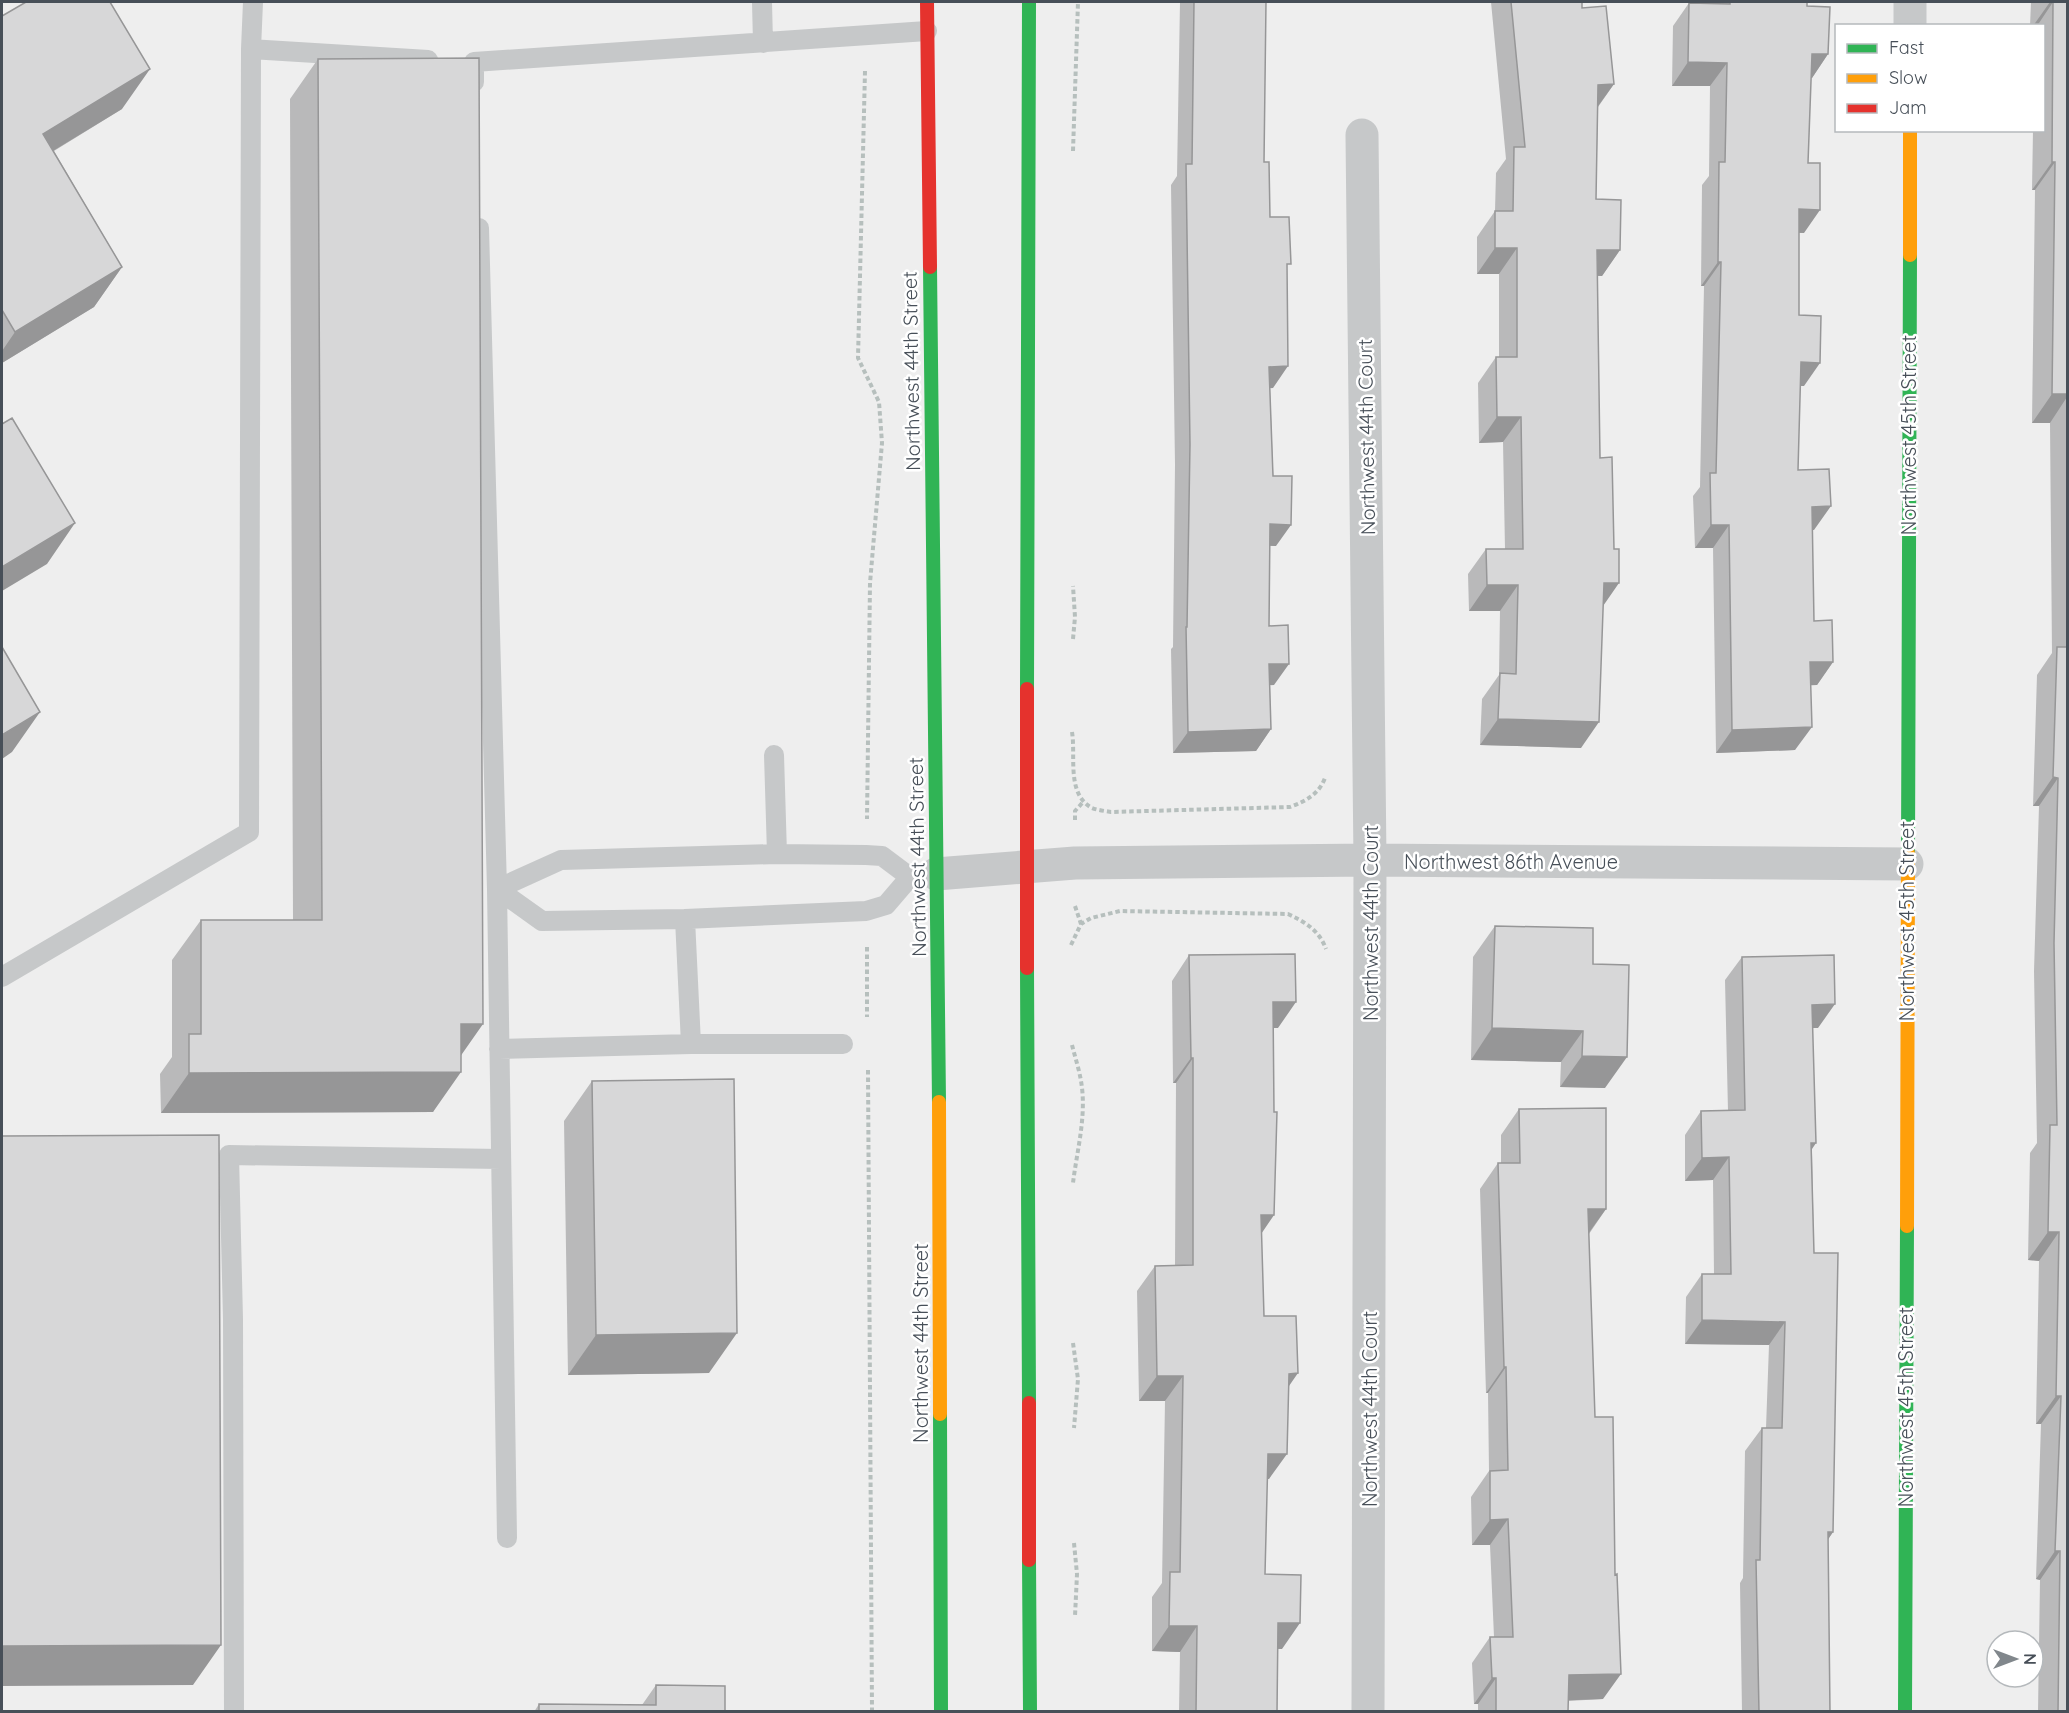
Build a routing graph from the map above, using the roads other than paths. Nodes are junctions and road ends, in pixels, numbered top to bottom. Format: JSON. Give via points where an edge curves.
{"nodes":[{"id":1,"x":253,"y":2,"type":"edge"},
{"id":2,"x":762,"y":2,"type":"edge"},
{"id":3,"x":927,"y":2,"type":"edge"},
{"id":4,"x":1029,"y":2,"type":"edge"},
{"id":5,"x":1910,"y":2,"type":"edge"},
{"id":6,"x":1910,"y":24,"type":"edge"},
{"id":7,"x":927,"y":31,"type":"junction"},
{"id":8,"x":763,"y":43,"type":"junction"},
{"id":9,"x":251,"y":49,"type":"junction"},
{"id":10,"x":474,"y":62,"type":"junction"},
{"id":11,"x":475,"y":98,"type":"edge"},
{"id":12,"x":1910,"y":132,"type":"edge"},
{"id":13,"x":1362,"y":135,"type":"dead end"},
{"id":14,"x":478,"y":205,"type":"edge"},
{"id":15,"x":774,"y":755,"type":"dead end"},
{"id":16,"x":777,"y":854,"type":"junction"},
{"id":17,"x":1370,"y":860,"type":"junction"},
{"id":18,"x":1906,"y":864,"type":"junction"},
{"id":19,"x":1027,"y":866,"type":"junction"},
{"id":20,"x":923,"y":876,"type":"junction"},
{"id":21,"x":497,"y":889,"type":"junction"},
{"id":22,"x":685,"y":918,"type":"junction"},
{"id":23,"x":2,"y":977,"type":"edge"},
{"id":24,"x":691,"y":1044,"type":"junction"},
{"id":25,"x":843,"y":1044,"type":"dead end"},
{"id":26,"x":499,"y":1049,"type":"junction"},
{"id":27,"x":205,"y":1155,"type":"edge"},
{"id":28,"x":229,"y":1155,"type":"junction"},
{"id":29,"x":501,"y":1159,"type":"junction"},
{"id":30,"x":507,"y":1538,"type":"dead end"},
{"id":31,"x":234,"y":1712,"type":"edge"},
{"id":32,"x":941,"y":1712,"type":"edge"},
{"id":33,"x":1030,"y":1712,"type":"edge"},
{"id":34,"x":1368,"y":1712,"type":"edge"},
{"id":35,"x":1905,"y":1712,"type":"edge"}],
"edges":[{"from":1,"to":9,"type":"lane"},
{"from":2,"to":8,"type":"lane"},
{"from":3,"to":7,"type":"street","name":"Northwest 44th Street"},
{"from":4,"to":19,"type":"street"},
{"from":5,"to":6,"type":"street"},
{"from":7,"to":8,"type":"lane"},
{"from":7,"to":20,"type":"street","name":"Northwest 44th Street"},
{"from":8,"to":10,"type":"lane"},
{"from":9,"to":10,"type":"lane"},
{"from":9,"to":23,"type":"lane","via":[[249,832]]},
{"from":10,"to":11,"type":"lane"},
{"from":12,"to":18,"type":"street","name":"Northwest 45th Street"},
{"from":13,"to":17,"type":"street","name":"Northwest 44th Court"},
{"from":14,"to":21,"type":"lane"},
{"from":15,"to":16,"type":"lane"},
{"from":16,"to":20,"type":"lane","via":[[882,856]]},
{"from":16,"to":21,"type":"lane","via":[[561,860]]},
{"from":17,"to":18,"type":"street","name":"Northwest 86th Avenue"},
{"from":17,"to":19,"type":"street","name":"Northwest 86th Avenue"},
{"from":17,"to":34,"type":"street","name":"Northwest 44th Court"},
{"from":18,"to":35,"type":"street","name":"Northwest 45th Street"},
{"from":19,"to":20,"type":"street","name":"Northwest 86th Avenue"},
{"from":19,"to":33,"type":"street"},
{"from":20,"to":22,"type":"lane","via":[[886,905],[866,911]]},
{"from":20,"to":32,"type":"street","name":"Northwest 44th Street"},
{"from":21,"to":22,"type":"lane","via":[[542,921]]},
{"from":21,"to":26,"type":"lane"},
{"from":22,"to":24,"type":"lane"},
{"from":24,"to":25,"type":"lane"},
{"from":24,"to":26,"type":"lane"},
{"from":26,"to":29,"type":"lane"},
{"from":27,"to":28,"type":"lane"},
{"from":28,"to":29,"type":"lane"},
{"from":28,"to":31,"type":"lane"},
{"from":29,"to":30,"type":"lane"}]}
